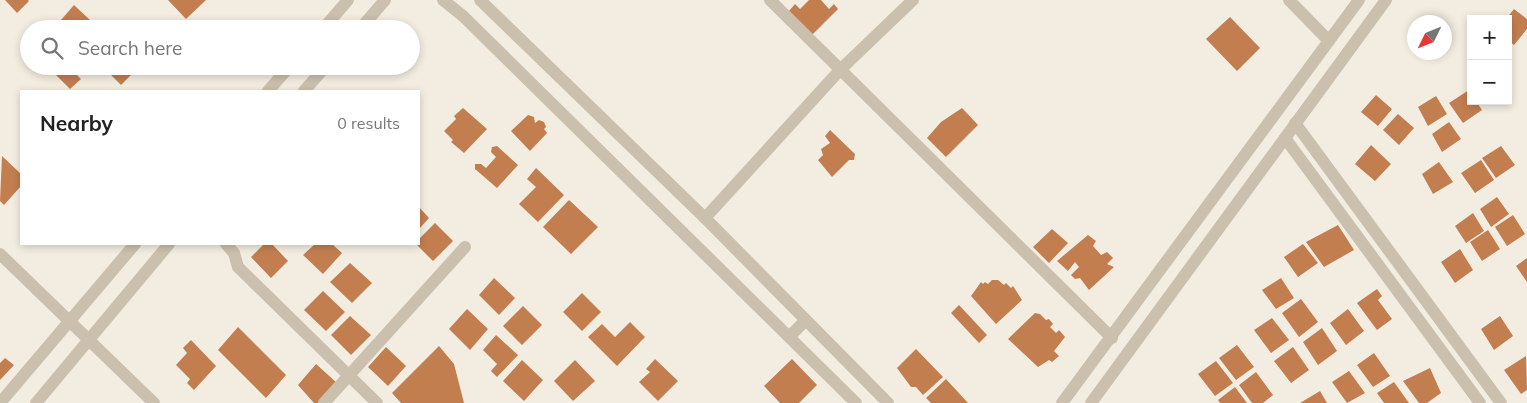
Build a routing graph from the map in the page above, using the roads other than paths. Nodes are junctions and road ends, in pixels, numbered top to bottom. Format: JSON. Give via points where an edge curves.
{"nodes":[{"id":1,"x":348,"y":0,"type":"edge"},
{"id":2,"x":385,"y":0,"type":"edge"},
{"id":3,"x":443,"y":0,"type":"edge"},
{"id":4,"x":480,"y":0,"type":"edge"},
{"id":5,"x":770,"y":0,"type":"edge"},
{"id":6,"x":913,"y":0,"type":"edge"},
{"id":7,"x":1289,"y":0,"type":"edge"},
{"id":8,"x":1359,"y":0,"type":"edge"},
{"id":9,"x":1386,"y":0,"type":"edge"},
{"id":10,"x":331,"y":20,"type":"edge"},
{"id":11,"x":368,"y":20,"type":"edge"},
{"id":12,"x":1329,"y":41,"type":"junction"},
{"id":13,"x":840,"y":70,"type":"junction"},
{"id":14,"x":282,"y":75,"type":"edge"},
{"id":15,"x":318,"y":75,"type":"edge"},
{"id":16,"x":269,"y":90,"type":"edge"},
{"id":17,"x":305,"y":90,"type":"edge"},
{"id":18,"x":1295,"y":123,"type":"junction"},
{"id":19,"x":1285,"y":138,"type":"junction"},
{"id":20,"x":705,"y":218,"type":"junction"},
{"id":21,"x":134,"y":245,"type":"edge"},
{"id":22,"x":169,"y":245,"type":"edge"},
{"id":23,"x":227,"y":245,"type":"edge"},
{"id":24,"x":465,"y":247,"type":"dead end"},
{"id":25,"x":0,"y":254,"type":"edge"},
{"id":26,"x":1138,"y":302,"type":"junction"},
{"id":27,"x":1155,"y":316,"type":"junction"},
{"id":28,"x":68,"y":320,"type":"junction"},
{"id":29,"x":806,"y":320,"type":"junction"},
{"id":30,"x":789,"y":337,"type":"junction"},
{"id":31,"x":1112,"y":338,"type":"junction"},
{"id":32,"x":88,"y":339,"type":"junction"},
{"id":33,"x":348,"y":376,"type":"junction"},
{"id":34,"x":0,"y":403,"type":"edge"},
{"id":35,"x":36,"y":403,"type":"edge"},
{"id":36,"x":154,"y":403,"type":"edge"},
{"id":37,"x":324,"y":403,"type":"edge"},
{"id":38,"x":377,"y":403,"type":"edge"},
{"id":39,"x":856,"y":403,"type":"edge"},
{"id":40,"x":888,"y":403,"type":"edge"},
{"id":41,"x":1062,"y":403,"type":"edge"},
{"id":42,"x":1091,"y":403,"type":"edge"},
{"id":43,"x":1480,"y":403,"type":"edge"},
{"id":44,"x":1501,"y":403,"type":"edge"}],
"edges":[{"from":1,"to":10,"type":"street"},
{"from":2,"to":11,"type":"street"},
{"from":3,"to":30,"type":"street"},
{"from":4,"to":20,"type":"street"},
{"from":5,"to":13,"type":"street"},
{"from":6,"to":13,"type":"street"},
{"from":7,"to":12,"type":"street"},
{"from":8,"to":12,"type":"street"},
{"from":9,"to":18,"type":"street"},
{"from":12,"to":26,"type":"street"},
{"from":13,"to":20,"type":"street"},
{"from":13,"to":31,"type":"street"},
{"from":14,"to":16,"type":"street"},
{"from":15,"to":17,"type":"street"},
{"from":18,"to":19,"type":"street"},
{"from":18,"to":44,"type":"street"},
{"from":19,"to":27,"type":"street"},
{"from":19,"to":43,"type":"street"},
{"from":20,"to":29,"type":"street"},
{"from":21,"to":28,"type":"street"},
{"from":22,"to":32,"type":"street"},
{"from":23,"to":33,"type":"street","via":[[234,253],[238,266]]},
{"from":24,"to":33,"type":"street"},
{"from":25,"to":28,"type":"street"},
{"from":26,"to":27,"type":"street"},
{"from":26,"to":31,"type":"street"},
{"from":27,"to":42,"type":"street"},
{"from":28,"to":32,"type":"street"},
{"from":28,"to":34,"type":"street"},
{"from":29,"to":30,"type":"street"},
{"from":29,"to":40,"type":"street"},
{"from":30,"to":39,"type":"street"},
{"from":31,"to":41,"type":"street"},
{"from":32,"to":35,"type":"street"},
{"from":32,"to":36,"type":"street"},
{"from":33,"to":37,"type":"street"},
{"from":33,"to":38,"type":"street"}]}
